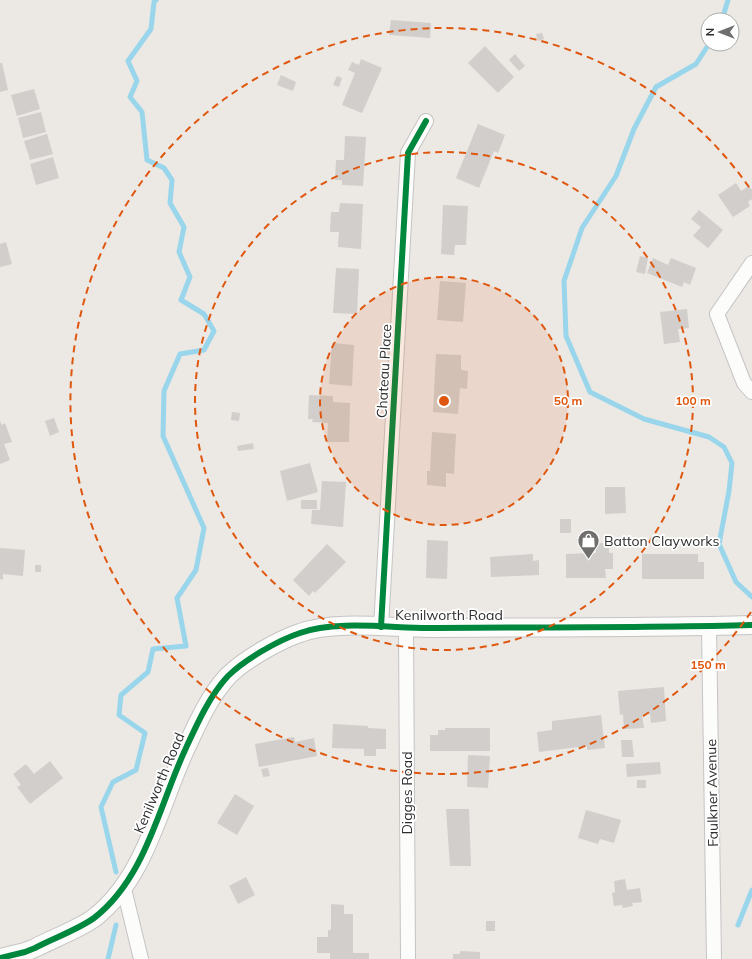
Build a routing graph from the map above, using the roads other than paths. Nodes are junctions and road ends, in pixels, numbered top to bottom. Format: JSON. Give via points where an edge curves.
{"nodes":[{"id":1,"x":426,"y":121,"type":"dead end"},
{"id":2,"x":752,"y":263,"type":"edge"},
{"id":3,"x":752,"y":392,"type":"edge"},
{"id":4,"x":752,"y":625,"type":"edge"},
{"id":5,"x":709,"y":626,"type":"junction"},
{"id":6,"x":381,"y":627,"type":"junction"},
{"id":7,"x":406,"y":628,"type":"junction"},
{"id":8,"x":124,"y":888,"type":"junction"},
{"id":9,"x":0,"y":958,"type":"edge"},
{"id":10,"x":141,"y":959,"type":"edge"},
{"id":11,"x":408,"y":959,"type":"edge"},
{"id":12,"x":714,"y":959,"type":"edge"}],
"edges":[{"from":1,"to":6,"type":"street","name":"Chateau Place","via":[[408,153]]},
{"from":2,"to":3,"type":"street","via":[[717,314],[744,383]]},
{"from":4,"to":5,"type":"street","name":"Kenilworth Road"},
{"from":5,"to":7,"type":"street","name":"Kenilworth Road"},
{"from":5,"to":12,"type":"street","name":"Faulkner Avenue"},
{"from":6,"to":7,"type":"street","name":"Kenilworth Road"},
{"from":6,"to":8,"type":"street","name":"Kenilworth Road","via":[[341,627],[302,632],[259,654],[228,676],[208,706],[186,748],[152,831]]},
{"from":7,"to":11,"type":"street","name":"Digges Road"},
{"from":8,"to":9,"type":"street","name":"Kenilworth Road","via":[[92,920],[25,952]]},
{"from":8,"to":10,"type":"street"}]}
